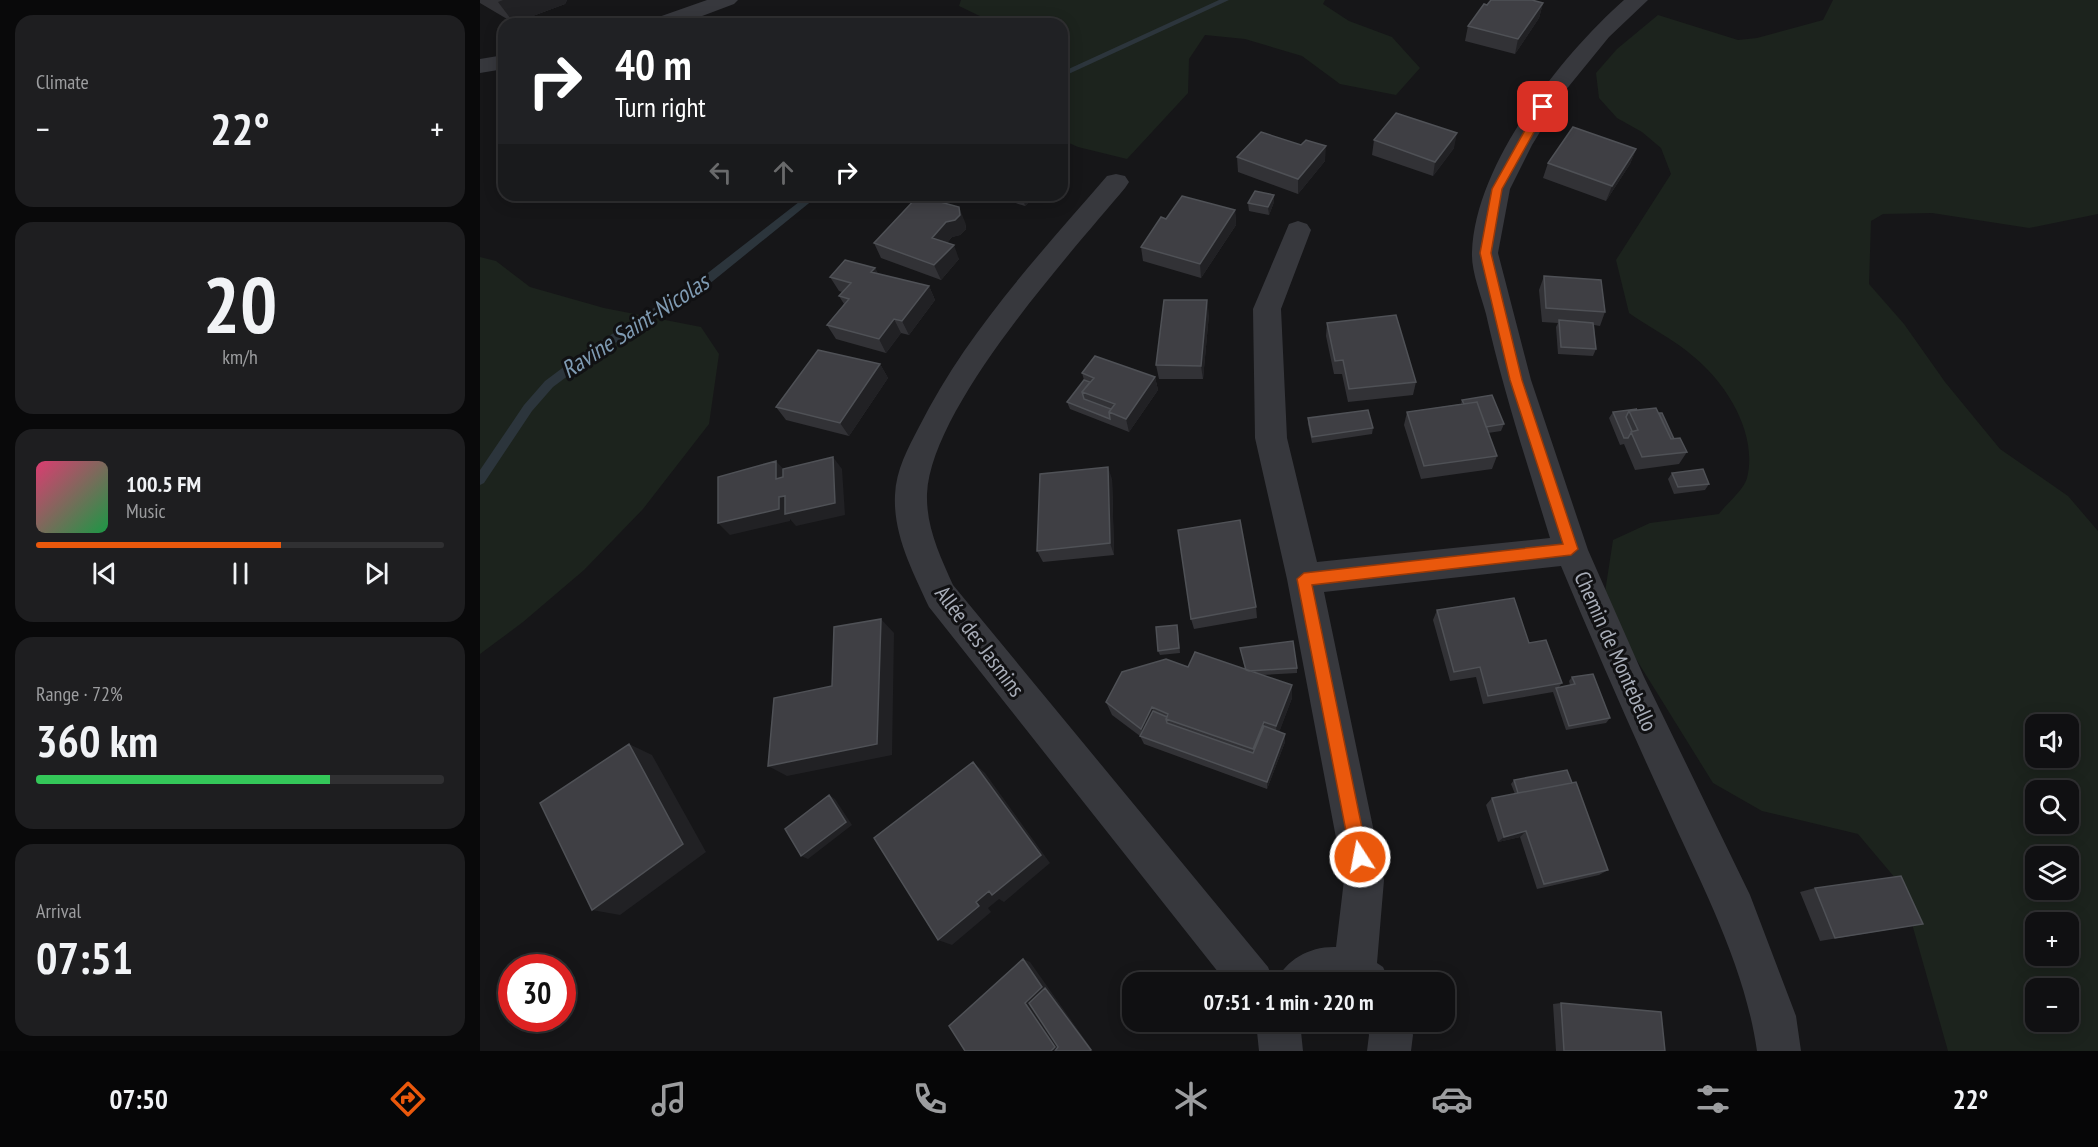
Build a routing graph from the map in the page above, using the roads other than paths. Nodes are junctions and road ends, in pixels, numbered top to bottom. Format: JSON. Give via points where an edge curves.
{"nodes":[{"id":1,"x":727,"y":0,"type":"edge"},
{"id":2,"x":1637,"y":0,"type":"edge"},
{"id":3,"x":678,"y":18,"type":"edge"},
{"id":4,"x":498,"y":63,"type":"edge"},
{"id":5,"x":480,"y":66,"type":"edge"},
{"id":6,"x":1116,"y":182,"type":"dead end"},
{"id":7,"x":1298,"y":230,"type":"dead end"},
{"id":8,"x":1571,"y":549,"type":"junction"},
{"id":9,"x":1304,"y":579,"type":"junction"},
{"id":10,"x":1245,"y":972,"type":"edge"},
{"id":11,"x":1314,"y":972,"type":"edge"},
{"id":12,"x":1347,"y":972,"type":"edge"},
{"id":13,"x":1361,"y":972,"type":"edge"},
{"id":14,"x":1279,"y":1032,"type":"edge"},
{"id":15,"x":1390,"y":1032,"type":"edge"},
{"id":16,"x":1281,"y":1051,"type":"edge"},
{"id":17,"x":1389,"y":1051,"type":"edge"},
{"id":18,"x":1779,"y":1051,"type":"edge"}],
"edges":[{"from":1,"to":3,"type":"street"},
{"from":2,"to":8,"type":"street","name":"Chemin de Montebello","via":[[1601,32],[1555,88],[1520,145],[1497,189],[1485,253],[1516,380]]},
{"from":4,"to":5,"type":"street"},
{"from":6,"to":10,"type":"street","name":"Allée des Jasmins","via":[[997,322],[946,403],[916,465],[910,495],[915,537],[941,596]]},
{"from":7,"to":9,"type":"street","via":[[1267,309],[1271,438]]},
{"from":8,"to":9,"type":"street"},
{"from":8,"to":18,"type":"street","name":"Chemin de Montebello","via":[[1631,689],[1735,910],[1774,1016]]},
{"from":9,"to":13,"type":"street","via":[[1364,880]]},
{"from":11,"to":12,"type":"street","via":[[1335,967]]},
{"from":14,"to":16,"type":"street"},
{"from":15,"to":17,"type":"street"}]}
